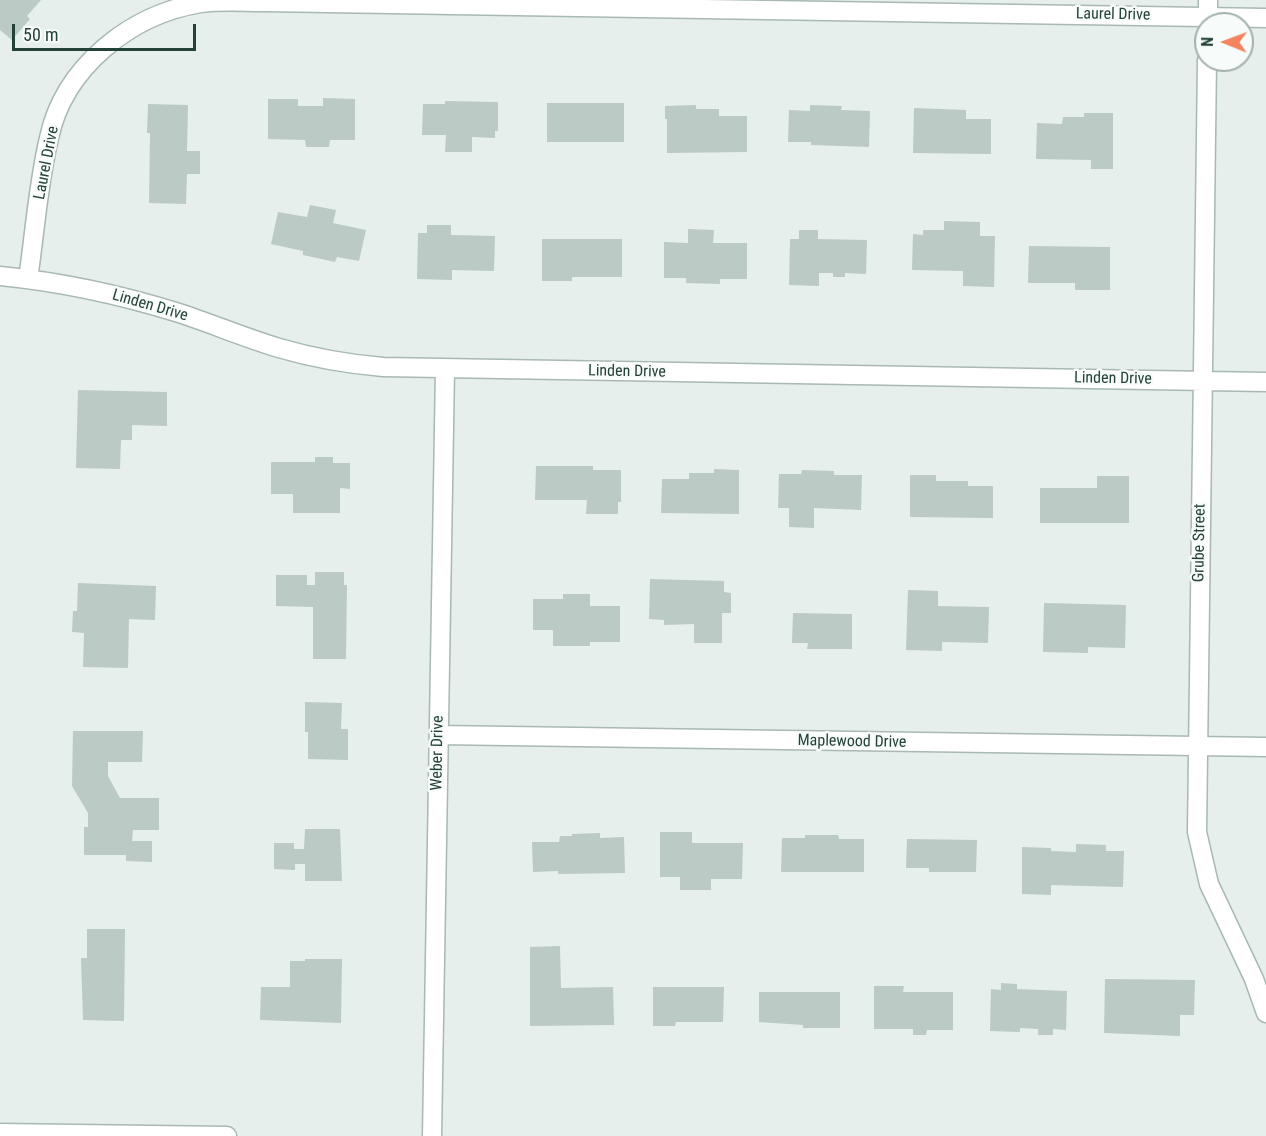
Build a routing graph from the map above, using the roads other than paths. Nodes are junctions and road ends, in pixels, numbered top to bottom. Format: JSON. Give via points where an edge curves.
{"nodes":[{"id":1,"x":1194,"y":14,"type":"edge"},
{"id":2,"x":1207,"y":72,"type":"edge"},
{"id":3,"x":0,"y":276,"type":"edge"},
{"id":4,"x":28,"y":279,"type":"junction"},
{"id":5,"x":445,"y":369,"type":"junction"},
{"id":6,"x":1202,"y":381,"type":"junction"},
{"id":7,"x":1266,"y":382,"type":"edge"},
{"id":8,"x":439,"y":735,"type":"junction"},
{"id":9,"x":1197,"y":746,"type":"junction"},
{"id":10,"x":1266,"y":747,"type":"edge"},
{"id":11,"x":1266,"y":1013,"type":"edge"},
{"id":12,"x":0,"y":1133,"type":"edge"},
{"id":13,"x":227,"y":1136,"type":"edge"},
{"id":14,"x":432,"y":1136,"type":"edge"}],
"edges":[{"from":1,"to":4,"type":"street","name":"Laurel Drive","via":[[255,2],[191,5],[148,19],[118,36],[78,76],[61,104],[49,136]]},
{"from":2,"to":6,"type":"street","name":"Grube Street"},
{"from":3,"to":4,"type":"street","name":"Linden Drive"},
{"from":4,"to":5,"type":"street","name":"Linden Drive","via":[[161,307],[313,357],[382,367]]},
{"from":5,"to":6,"type":"street","name":"Linden Drive"},
{"from":5,"to":8,"type":"street","name":"Weber Drive"},
{"from":6,"to":7,"type":"street","name":"Linden Drive"},
{"from":6,"to":9,"type":"street","name":"Grube Street"},
{"from":8,"to":9,"type":"street","name":"Maplewood Drive"},
{"from":8,"to":14,"type":"street","name":"Weber Drive"},
{"from":9,"to":10,"type":"street","name":"Maplewood Drive"},
{"from":9,"to":11,"type":"street","name":"Grube Street","via":[[1197,832],[1204,867]]},
{"from":12,"to":13,"type":"street"}]}
